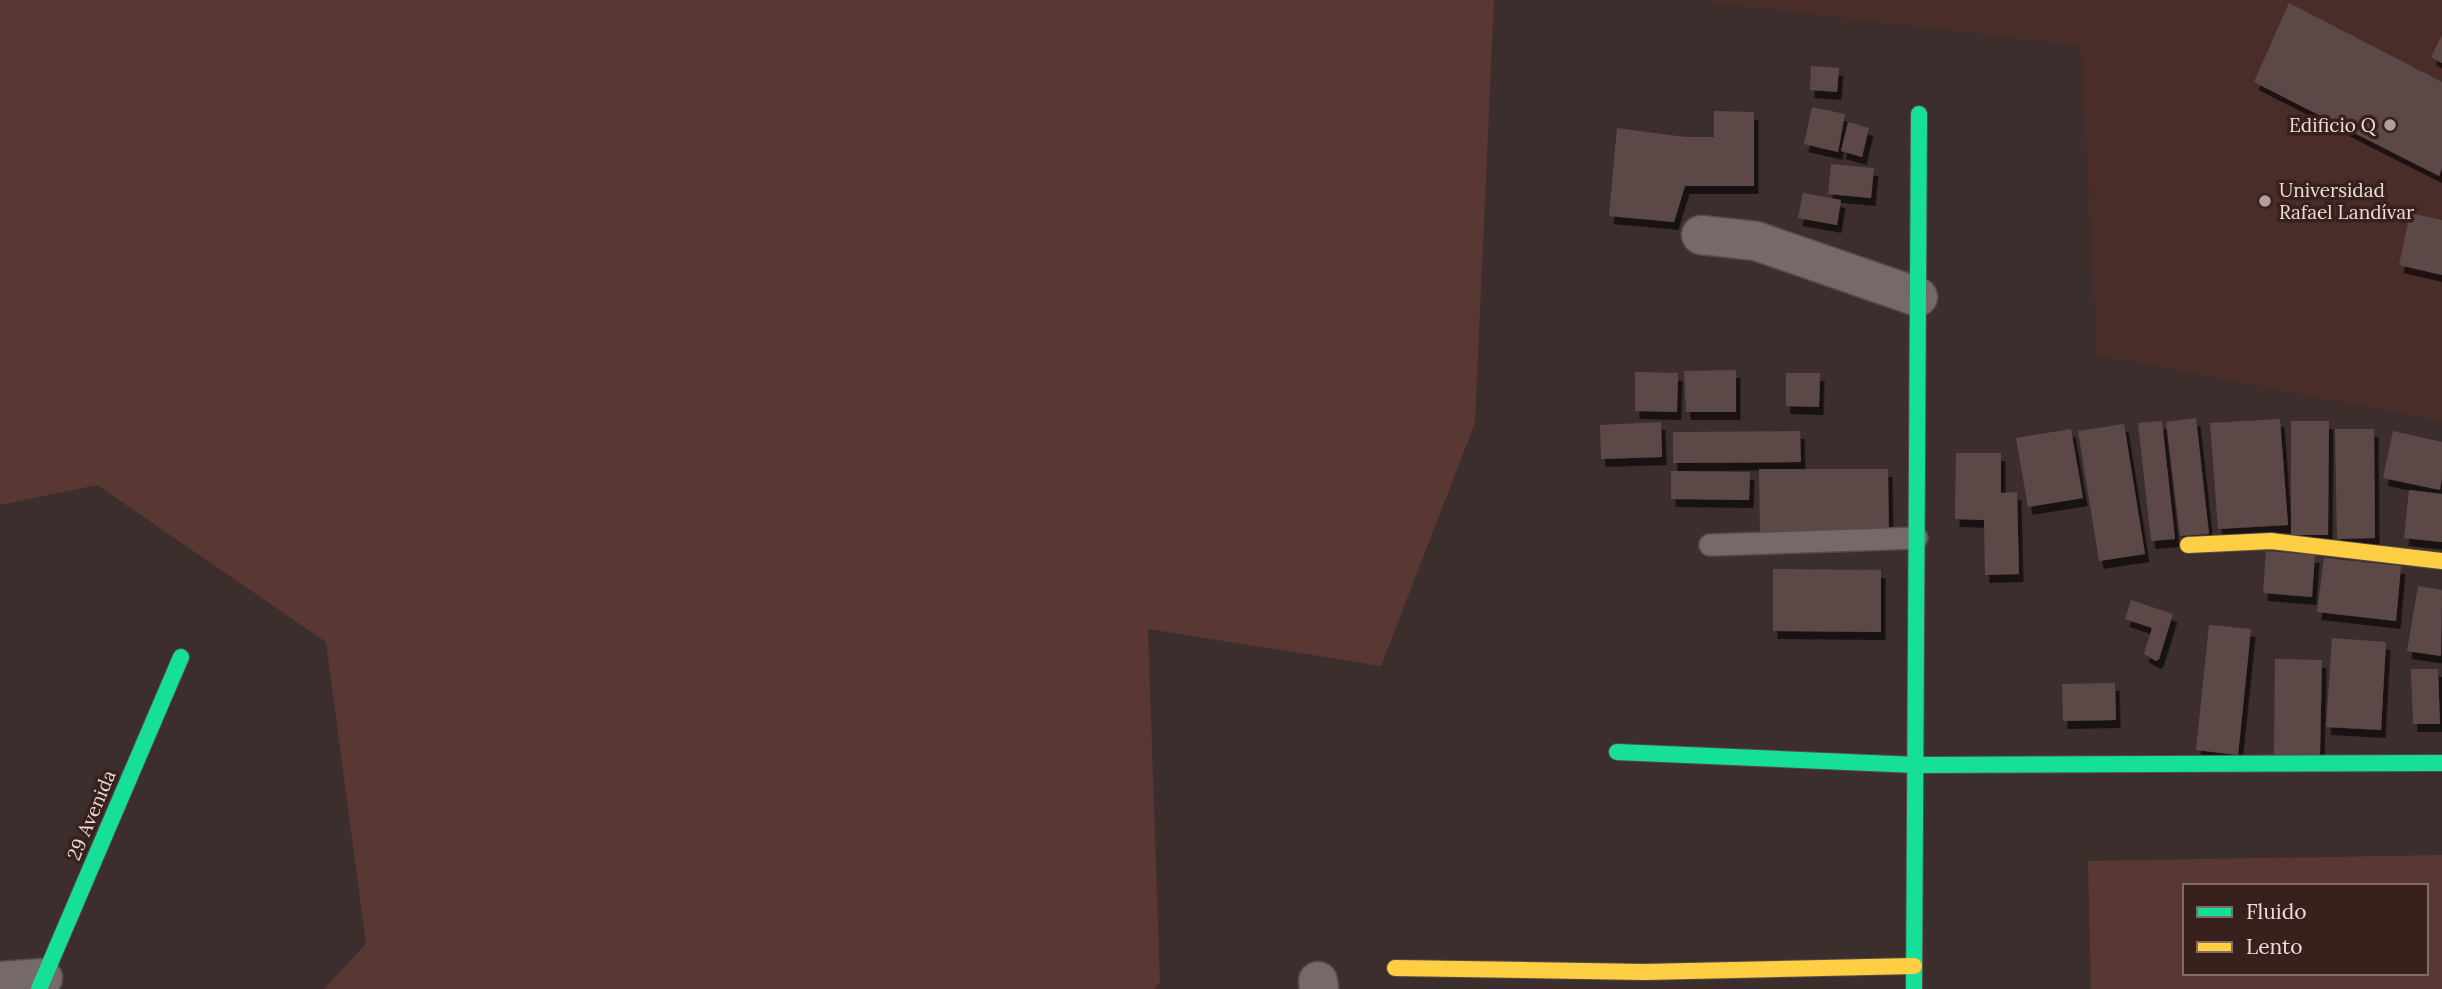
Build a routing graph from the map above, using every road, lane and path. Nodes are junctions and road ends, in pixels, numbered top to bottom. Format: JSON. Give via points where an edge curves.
{"nodes":[{"id":1,"x":1919,"y":114,"type":"dead end"},
{"id":2,"x":1701,"y":235,"type":"dead end"},
{"id":3,"x":1918,"y":298,"type":"junction"},
{"id":4,"x":1917,"y":538,"type":"junction"},
{"id":5,"x":1710,"y":545,"type":"dead end"},
{"id":6,"x":2188,"y":545,"type":"dead end"},
{"id":7,"x":2442,"y":561,"type":"edge"},
{"id":8,"x":181,"y":657,"type":"dead end"},
{"id":9,"x":1617,"y":752,"type":"dead end"},
{"id":10,"x":2442,"y":763,"type":"edge"},
{"id":11,"x":1916,"y":765,"type":"junction"},
{"id":12,"x":1914,"y":966,"type":"junction"},
{"id":13,"x":1395,"y":968,"type":"dead end"},
{"id":14,"x":0,"y":981,"type":"edge"},
{"id":15,"x":41,"y":983,"type":"edge"},
{"id":16,"x":1914,"y":989,"type":"edge"}],
"edges":[{"from":1,"to":3,"type":"street"},
{"from":2,"to":3,"type":"street","via":[[1756,241]]},
{"from":3,"to":4,"type":"street"},
{"from":4,"to":5,"type":"lane"},
{"from":4,"to":11,"type":"street"},
{"from":6,"to":7,"type":"street","via":[[2271,541]]},
{"from":8,"to":15,"type":"street","name":"29 Avenida"},
{"from":9,"to":11,"type":"street"},
{"from":10,"to":11,"type":"street"},
{"from":11,"to":12,"type":"street"},
{"from":12,"to":13,"type":"street","via":[[1644,972]]},
{"from":12,"to":16,"type":"street"},
{"from":14,"to":15,"type":"street"}]}
